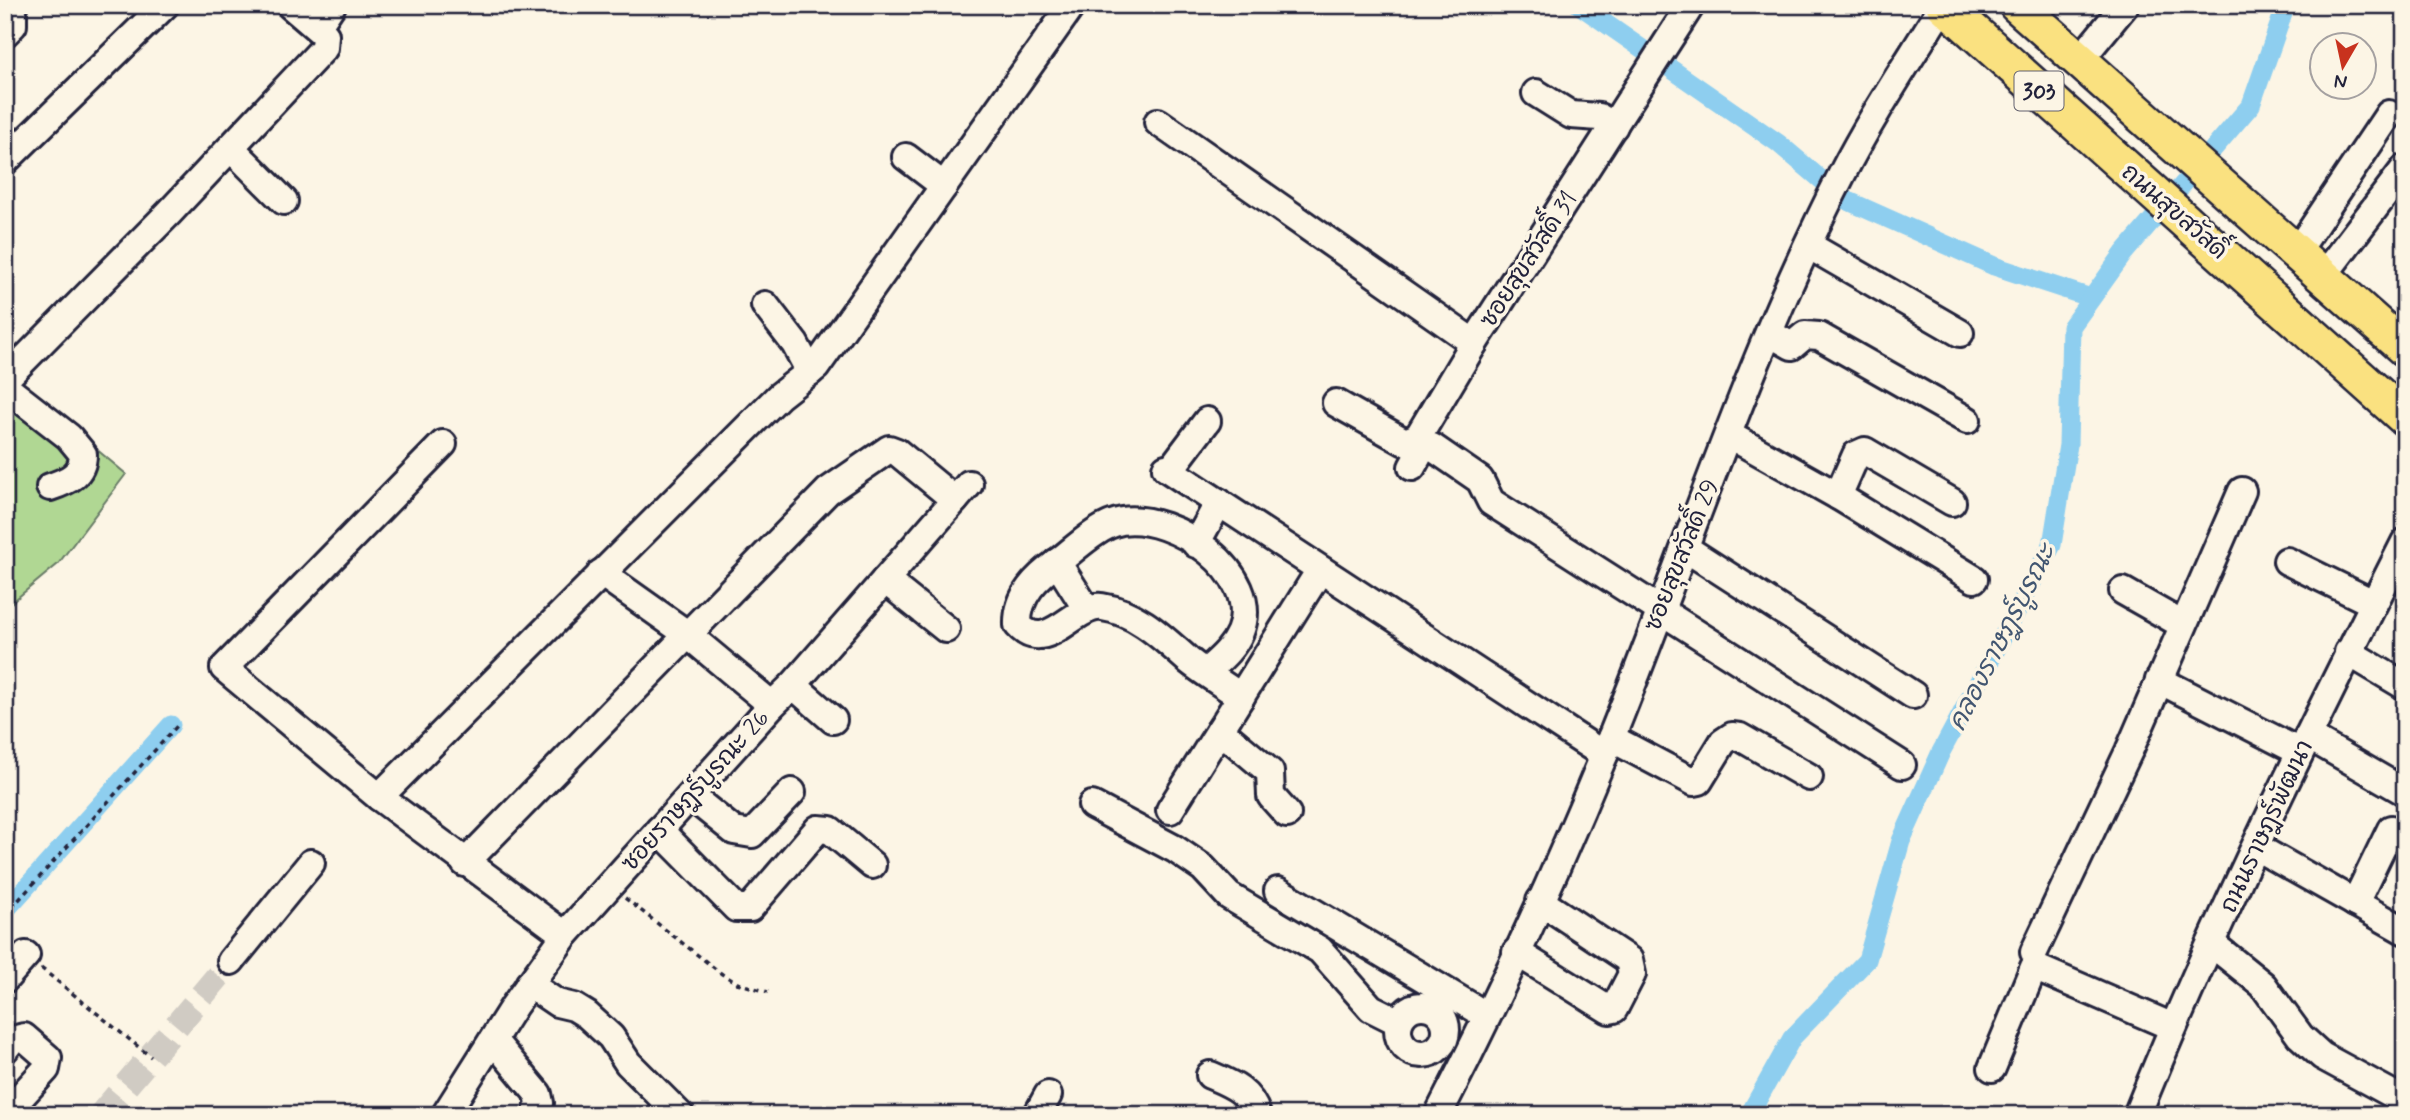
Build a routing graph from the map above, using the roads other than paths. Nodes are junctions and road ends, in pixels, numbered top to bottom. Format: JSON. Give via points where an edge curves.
{"nodes":[{"id":1,"x":165,"y":5,"type":"edge"},
{"id":2,"x":290,"y":5,"type":"edge"},
{"id":3,"x":1072,"y":5,"type":"edge"},
{"id":4,"x":1691,"y":5,"type":"edge"},
{"id":5,"x":1944,"y":5,"type":"edge"},
{"id":6,"x":2017,"y":5,"type":"edge"},
{"id":7,"x":2125,"y":5,"type":"edge"},
{"id":8,"x":5,"y":6,"type":"edge"},
{"id":9,"x":325,"y":16,"type":"edge"},
{"id":10,"x":5,"y":33,"type":"edge"},
{"id":11,"x":2080,"y":61,"type":"junction"},
{"id":12,"x":1536,"y":93,"type":"dead end"},
{"id":13,"x":2389,"y":114,"type":"dead end"},
{"id":14,"x":1158,"y":122,"type":"dead end"},
{"id":15,"x":1614,"y":126,"type":"junction"},
{"id":16,"x":231,"y":148,"type":"junction"},
{"id":17,"x":906,"y":158,"type":"dead end"},
{"id":18,"x":5,"y":160,"type":"edge"},
{"id":19,"x":2405,"y":168,"type":"edge"},
{"id":20,"x":944,"y":186,"type":"junction"},
{"id":21,"x":284,"y":201,"type":"dead end"},
{"id":22,"x":1808,"y":245,"type":"junction"},
{"id":23,"x":2296,"y":253,"type":"junction"},
{"id":24,"x":2323,"y":276,"type":"junction"},
{"id":25,"x":765,"y":304,"type":"dead end"},
{"id":26,"x":1769,"y":333,"type":"junction"},
{"id":27,"x":1960,"y":333,"type":"dead end"},
{"id":28,"x":1474,"y":343,"type":"junction"},
{"id":29,"x":2405,"y":349,"type":"edge"},
{"id":30,"x":14,"y":351,"type":"edge"},
{"id":31,"x":810,"y":372,"type":"junction"},
{"id":32,"x":5,"y":379,"type":"edge"},
{"id":33,"x":5,"y":387,"type":"edge"},
{"id":34,"x":1336,"y":403,"type":"dead end"},
{"id":35,"x":2405,"y":418,"type":"edge"},
{"id":36,"x":1967,"y":420,"type":"dead end"},
{"id":37,"x":1207,"y":421,"type":"dead end"},
{"id":38,"x":1729,"y":435,"type":"junction"},
{"id":39,"x":443,"y":444,"type":"dead end"},
{"id":40,"x":1412,"y":467,"type":"dead end"},
{"id":41,"x":50,"y":487,"type":"dead end"},
{"id":42,"x":2242,"y":491,"type":"dead end"},
{"id":43,"x":1838,"y":496,"type":"junction"},
{"id":44,"x":1219,"y":502,"type":"junction"},
{"id":45,"x":1952,"y":502,"type":"dead end"},
{"id":46,"x":2405,"y":542,"type":"edge"},
{"id":47,"x":1196,"y":544,"type":"junction"},
{"id":48,"x":1685,"y":548,"type":"junction"},
{"id":49,"x":2287,"y":561,"type":"dead end"},
{"id":50,"x":1057,"y":562,"type":"junction"},
{"id":51,"x":1320,"y":570,"type":"junction"},
{"id":52,"x":601,"y":573,"type":"junction"},
{"id":53,"x":2398,"y":575,"type":"edge"},
{"id":54,"x":1974,"y":579,"type":"dead end"},
{"id":55,"x":885,"y":580,"type":"junction"},
{"id":56,"x":2123,"y":591,"type":"dead end"},
{"id":57,"x":2373,"y":603,"type":"junction"},
{"id":58,"x":1086,"y":608,"type":"junction"},
{"id":59,"x":1659,"y":609,"type":"junction"},
{"id":60,"x":2183,"y":625,"type":"junction"},
{"id":61,"x":946,"y":629,"type":"dead end"},
{"id":62,"x":687,"y":634,"type":"junction"},
{"id":63,"x":2348,"y":652,"type":"junction"},
{"id":64,"x":1206,"y":672,"type":"junction"},
{"id":65,"x":2159,"y":680,"type":"junction"},
{"id":66,"x":793,"y":685,"type":"junction"},
{"id":67,"x":2405,"y":686,"type":"edge"},
{"id":68,"x":1913,"y":695,"type":"dead end"},
{"id":69,"x":1241,"y":697,"type":"junction"},
{"id":70,"x":772,"y":705,"type":"junction"},
{"id":71,"x":833,"y":720,"type":"dead end"},
{"id":72,"x":1220,"y":730,"type":"junction"},
{"id":73,"x":2304,"y":744,"type":"junction"},
{"id":74,"x":1607,"y":746,"type":"junction"},
{"id":75,"x":1902,"y":765,"type":"dead end"},
{"id":76,"x":1809,"y":776,"type":"dead end"},
{"id":77,"x":792,"y":792,"type":"dead end"},
{"id":78,"x":2405,"y":792,"type":"edge"},
{"id":79,"x":379,"y":797,"type":"junction"},
{"id":80,"x":692,"y":797,"type":"junction"},
{"id":81,"x":1092,"y":805,"type":"dead end"},
{"id":82,"x":2405,"y":806,"type":"edge"},
{"id":83,"x":1170,"y":810,"type":"dead end"},
{"id":84,"x":1287,"y":814,"type":"dead end"},
{"id":85,"x":659,"y":830,"type":"junction"},
{"id":86,"x":2398,"y":833,"type":"edge"},
{"id":87,"x":2256,"y":847,"type":"junction"},
{"id":88,"x":311,"y":863,"type":"dead end"},
{"id":89,"x":465,"y":863,"type":"junction"},
{"id":90,"x":872,"y":865,"type":"dead end"},
{"id":91,"x":1278,"y":891,"type":"dead end"},
{"id":92,"x":1540,"y":901,"type":"junction"},
{"id":93,"x":2355,"y":903,"type":"junction"},
{"id":94,"x":2405,"y":930,"type":"edge"},
{"id":95,"x":565,"y":935,"type":"junction"},
{"id":96,"x":2211,"y":943,"type":"junction"},
{"id":97,"x":1516,"y":952,"type":"junction"},
{"id":98,"x":2034,"y":952,"type":"dead end"},
{"id":99,"x":26,"y":955,"type":"road end"},
{"id":100,"x":231,"y":961,"type":"tunnel mouth"},
{"id":101,"x":5,"y":979,"type":"edge"},
{"id":102,"x":529,"y":984,"type":"junction"},
{"id":103,"x":1487,"y":1016,"type":"junction"},
{"id":104,"x":2173,"y":1027,"type":"junction"},
{"id":105,"x":493,"y":1040,"type":"junction"},
{"id":106,"x":5,"y":1049,"type":"edge"},
{"id":107,"x":1468,"y":1057,"type":"junction"},
{"id":108,"x":1992,"y":1069,"type":"dead end"},
{"id":109,"x":1210,"y":1074,"type":"dead end"},
{"id":110,"x":2405,"y":1101,"type":"edge"},
{"id":111,"x":5,"y":1114,"type":"edge"},
{"id":112,"x":445,"y":1115,"type":"edge"},
{"id":113,"x":536,"y":1115,"type":"edge"},
{"id":114,"x":680,"y":1115,"type":"edge"},
{"id":115,"x":1257,"y":1115,"type":"edge"},
{"id":116,"x":1438,"y":1115,"type":"edge"},
{"id":117,"x":2137,"y":1115,"type":"edge"}],
"edges":[{"from":1,"to":18,"type":"street"},
{"from":2,"to":9,"type":"street"},
{"from":3,"to":20,"type":"street"},
{"from":4,"to":15,"type":"street","name":"ซอยสุขสวัสดิ์ 31"},
{"from":5,"to":22,"type":"street","name":"ซอยสุขสวัสดิ์ 29","via":[[1843,172]]},
{"from":5,"to":35,"type":"main road","name":"ถนนสุขสวัสดิ์","number":"303"},
{"from":6,"to":11,"type":"main road","name":"ถนนสุขสวัสดิ์","number":"303"},
{"from":7,"to":11,"type":"street"},
{"from":8,"to":10,"type":"street","via":[[13,12]]},
{"from":9,"to":16,"type":"street","via":[[324,48]]},
{"from":11,"to":23,"type":"main road","name":"ถนนสุขสวัสดิ์","number":"303"},
{"from":12,"to":15,"type":"street","via":[[1571,115],[1599,117]]},
{"from":13,"to":23,"type":"street"},
{"from":14,"to":28,"type":"street"},
{"from":15,"to":28,"type":"street","name":"ซอยสุขสวัสดิ์ 31"},
{"from":16,"to":21,"type":"street"},
{"from":16,"to":30,"type":"street"},
{"from":17,"to":20,"type":"street"},
{"from":19,"to":24,"type":"street"},
{"from":20,"to":31,"type":"street"},
{"from":22,"to":26,"type":"street","name":"ซอยสุขสวัสดิ์ 29"},
{"from":22,"to":27,"type":"street"},
{"from":23,"to":24,"type":"main road","name":"ถนนสุขสวัสดิ์","number":"303"},
{"from":24,"to":29,"type":"main road","name":"ถนนสุขสวัสดิ์","number":"303"},
{"from":25,"to":31,"type":"street"},
{"from":26,"to":36,"type":"street","via":[[1792,346],[1805,335],[1819,336]]},
{"from":26,"to":38,"type":"street","name":"ซอยสุขสวัสดิ์ 29"},
{"from":28,"to":34,"type":"street","name":"ซอยสุขสวัสดิ์ 31","via":[[1411,442]]},
{"from":30,"to":32,"type":"street"},
{"from":31,"to":52,"type":"street","via":[[779,396]]},
{"from":33,"to":41,"type":"street","via":[[69,437],[83,454],[83,466],[76,474]]},
{"from":37,"to":44,"type":"street","via":[[1168,469]]},
{"from":38,"to":43,"type":"street"},
{"from":38,"to":48,"type":"street","name":"ซอยสุขสวัสดิ์ 29"},
{"from":39,"to":79,"type":"street","via":[[224,668]]},
{"from":40,"to":59,"type":"street","via":[[1422,449],[1432,447],[1480,480],[1491,502]]},
{"from":42,"to":60,"type":"street"},
{"from":43,"to":45,"type":"street","via":[[1856,455],[1865,451]]},
{"from":43,"to":54,"type":"street"},
{"from":44,"to":47,"type":"street"},
{"from":44,"to":51,"type":"street"},
{"from":46,"to":53,"type":"street","name":"ถนนราษฎร์พัฒนา"},
{"from":47,"to":50,"type":"street","via":[[1154,521],[1121,521],[1103,528]]},
{"from":47,"to":64,"type":"street","via":[[1232,575],[1243,595],[1241,630],[1229,651]]},
{"from":48,"to":59,"type":"street","name":"ซอยสุขสวัสดิ์ 29"},
{"from":48,"to":68,"type":"street"},
{"from":49,"to":57,"type":"street"},
{"from":50,"to":58,"type":"street"},
{"from":50,"to":58,"type":"street","via":[[1025,592],[1018,625],[1028,633],[1062,629]]},
{"from":51,"to":69,"type":"street"},
{"from":51,"to":74,"type":"street"},
{"from":52,"to":62,"type":"street"},
{"from":52,"to":79,"type":"street"},
{"from":53,"to":57,"type":"street","name":"ถนนราษฎร์พัฒนา"},
{"from":55,"to":61,"type":"street"},
{"from":55,"to":62,"type":"street","name":"ซอยราษฎร์บูรณะ 26","via":[[962,492],[897,452],[883,452],[828,491]]},
{"from":55,"to":66,"type":"street","name":"ซอยราษฎร์บูรณะ 26"},
{"from":56,"to":60,"type":"street"},
{"from":57,"to":63,"type":"street","name":"ถนนราษฎร์พัฒนา"},
{"from":58,"to":64,"type":"street","via":[[1125,614]]},
{"from":59,"to":74,"type":"street","name":"ซอยสุขสวัสดิ์ 29"},
{"from":59,"to":75,"type":"street"},
{"from":60,"to":65,"type":"street"},
{"from":62,"to":70,"type":"street"},
{"from":62,"to":89,"type":"street"},
{"from":63,"to":67,"type":"street"},
{"from":63,"to":73,"type":"street","name":"ถนนราษฎร์พัฒนา"},
{"from":64,"to":69,"type":"street"},
{"from":65,"to":73,"type":"street"},
{"from":65,"to":98,"type":"street"},
{"from":66,"to":70,"type":"street","name":"ซอยราษฎร์บูรณะ 26"},
{"from":66,"to":71,"type":"street"},
{"from":69,"to":72,"type":"street"},
{"from":70,"to":80,"type":"street","name":"ซอยราษฎร์บูรณะ 26"},
{"from":72,"to":83,"type":"street"},
{"from":72,"to":84,"type":"street","via":[[1270,772],[1271,796]]},
{"from":73,"to":78,"type":"street"},
{"from":73,"to":87,"type":"street","name":"ถนนราษฎร์พัฒนา"},
{"from":74,"to":76,"type":"street","via":[[1695,782],[1723,741],[1740,737]]},
{"from":74,"to":92,"type":"street","name":"ซอยสุขสวัสดิ์ 29"},
{"from":77,"to":80,"type":"street","via":[[752,834],[734,831]]},
{"from":79,"to":89,"type":"street"},
{"from":80,"to":85,"type":"street","name":"ซอยราษฎร์บูรณะ 26"},
{"from":81,"to":107,"type":"street","via":[[1175,849],[1203,867],[1229,896],[1320,950],[1371,1009],[1399,1022],[1399,1037],[1412,1052],[1432,1052],[1443,1043]]},
{"from":82,"to":86,"type":"street"},
{"from":85,"to":90,"type":"street","via":[[736,908],[750,908],[818,829],[830,830]]},
{"from":85,"to":95,"type":"street","name":"ซอยราษฎร์บูรณะ 26"},
{"from":86,"to":93,"type":"street"},
{"from":87,"to":93,"type":"street"},
{"from":87,"to":96,"type":"street","name":"ถนนราษฎร์พัฒนา"},
{"from":88,"to":100,"type":"street"},
{"from":89,"to":95,"type":"street"},
{"from":91,"to":103,"type":"street"},
{"from":92,"to":97,"type":"street","name":"ซอยสุขสวัสดิ์ 29"},
{"from":92,"to":97,"type":"street","via":[[1629,960],[1632,974],[1614,1009],[1609,1010]]},
{"from":93,"to":94,"type":"street"},
{"from":95,"to":102,"type":"street","name":"ซอยราษฎร์บูรณะ 26"},
{"from":96,"to":104,"type":"street","name":"ถนนราษฎร์พัฒนา"},
{"from":96,"to":110,"type":"street","via":[[2263,985],[2300,1036],[2322,1056]]},
{"from":97,"to":103,"type":"street","name":"ซอยสุขสวัสดิ์ 29"},
{"from":99,"to":101,"type":"street"},
{"from":102,"to":105,"type":"street","name":"ซอยราษฎร์บูรณะ 26"},
{"from":102,"to":114,"type":"street","via":[[594,1021]]},
{"from":103,"to":107,"type":"street","name":"ซอยสุขสวัสดิ์ 29"},
{"from":104,"to":108,"type":"street","via":[[2034,967]]},
{"from":104,"to":117,"type":"street","name":"ถนนราษฎร์พัฒนา"},
{"from":105,"to":112,"type":"street","name":"ซอยราษฎร์บูรณะ 26"},
{"from":105,"to":113,"type":"street","via":[[538,1094],[541,1103]]},
{"from":106,"to":111,"type":"street","via":[[12,1040],[24,1038],[48,1058],[46,1069]]},
{"from":107,"to":116,"type":"street","name":"ซอยสุขสวัสดิ์ 29"},
{"from":109,"to":115,"type":"street","via":[[1249,1096]]}]}
